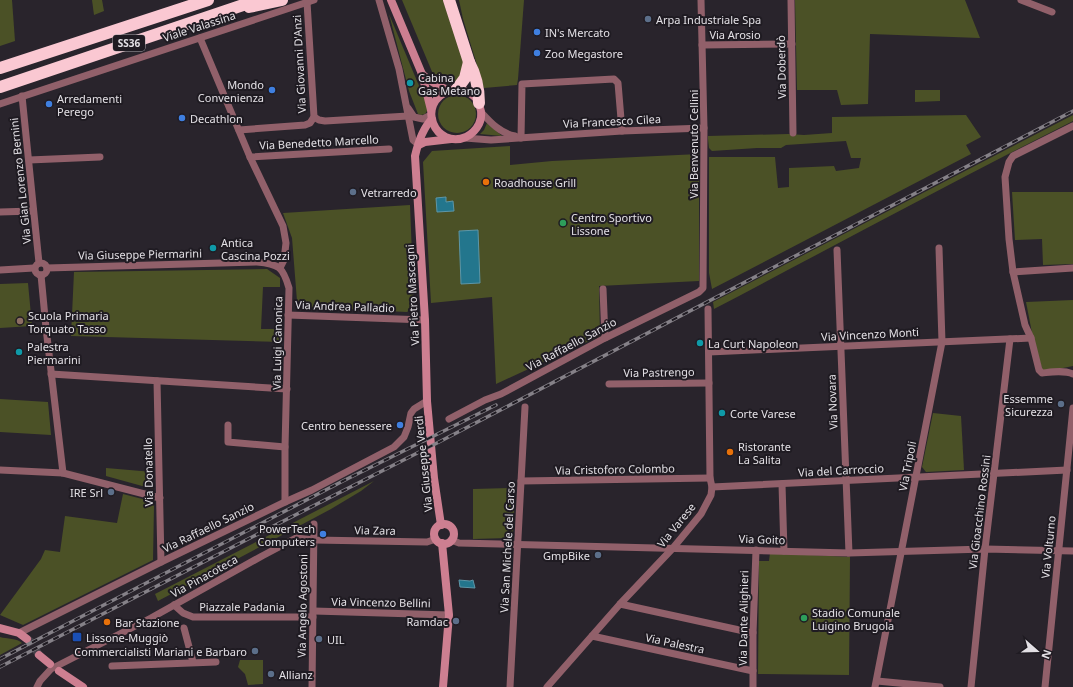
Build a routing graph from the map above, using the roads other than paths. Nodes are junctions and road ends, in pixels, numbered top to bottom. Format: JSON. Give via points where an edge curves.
{"nodes":[{"id":1,"x":187,"y":0,"type":"edge"},
{"id":2,"x":208,"y":0,"type":"edge"},
{"id":3,"x":258,"y":0,"type":"edge"},
{"id":4,"x":282,"y":0,"type":"edge"},
{"id":5,"x":379,"y":0,"type":"edge"},
{"id":6,"x":391,"y":0,"type":"edge"},
{"id":7,"x":449,"y":0,"type":"edge"},
{"id":8,"x":701,"y":0,"type":"edge"},
{"id":9,"x":791,"y":0,"type":"edge"},
{"id":10,"x":1021,"y":0,"type":"edge"},
{"id":11,"x":311,"y":1,"type":"edge"},
{"id":12,"x":176,"y":11,"type":"junction"},
{"id":13,"x":1052,"y":12,"type":"dead end"},
{"id":14,"x":215,"y":14,"type":"junction"},
{"id":15,"x":200,"y":38,"type":"junction"},
{"id":16,"x":792,"y":44,"type":"junction"},
{"id":17,"x":702,"y":45,"type":"junction"},
{"id":18,"x":469,"y":62,"type":"junction"},
{"id":19,"x":0,"y":68,"type":"edge"},
{"id":20,"x":422,"y":74,"type":"junction"},
{"id":21,"x":0,"y":87,"type":"edge"},
{"id":22,"x":454,"y":90,"type":"junction"},
{"id":23,"x":22,"y":96,"type":"junction"},
{"id":24,"x":0,"y":104,"type":"edge"},
{"id":25,"x":407,"y":106,"type":"junction"},
{"id":26,"x":480,"y":108,"type":"junction"},
{"id":27,"x":432,"y":115,"type":"junction"},
{"id":28,"x":408,"y":116,"type":"junction"},
{"id":29,"x":314,"y":117,"type":"junction"},
{"id":30,"x":1073,"y":126,"type":"edge"},
{"id":31,"x":704,"y":128,"type":"junction"},
{"id":32,"x":239,"y":130,"type":"junction"},
{"id":33,"x":622,"y":131,"type":"junction"},
{"id":34,"x":793,"y":133,"type":"dead end"},
{"id":35,"x":451,"y":138,"type":"junction"},
{"id":36,"x":465,"y":138,"type":"junction"},
{"id":37,"x":521,"y":138,"type":"junction"},
{"id":38,"x":419,"y":144,"type":"junction"},
{"id":39,"x":389,"y":149,"type":"dead end"},
{"id":40,"x":100,"y":157,"type":"dead end"},
{"id":41,"x":250,"y":157,"type":"junction"},
{"id":42,"x":29,"y":160,"type":"junction"},
{"id":43,"x":33,"y":211,"type":"junction"},
{"id":44,"x":0,"y":212,"type":"edge"},
{"id":45,"x":939,"y":248,"type":"dead end"},
{"id":46,"x":837,"y":250,"type":"dead end"},
{"id":47,"x":37,"y":265,"type":"junction"},
{"id":48,"x":47,"y":268,"type":"junction"},
{"id":49,"x":280,"y":268,"type":"junction"},
{"id":50,"x":1073,"y":268,"type":"edge"},
{"id":51,"x":0,"y":270,"type":"edge"},
{"id":52,"x":1013,"y":272,"type":"junction"},
{"id":53,"x":41,"y":275,"type":"junction"},
{"id":54,"x":703,"y":288,"type":"joint"},
{"id":55,"x":604,"y":289,"type":"dead end"},
{"id":56,"x":708,"y":309,"type":"dead end"},
{"id":57,"x":288,"y":315,"type":"junction"},
{"id":58,"x":425,"y":320,"type":"junction"},
{"id":59,"x":605,"y":338,"type":"junction"},
{"id":60,"x":1032,"y":338,"type":"junction"},
{"id":61,"x":1010,"y":339,"type":"junction"},
{"id":62,"x":942,"y":342,"type":"junction"},
{"id":63,"x":841,"y":346,"type":"junction"},
{"id":64,"x":709,"y":352,"type":"junction"},
{"id":65,"x":51,"y":374,"type":"junction"},
{"id":66,"x":1073,"y":374,"type":"edge"},
{"id":67,"x":157,"y":381,"type":"junction"},
{"id":68,"x":709,"y":383,"type":"junction"},
{"id":69,"x":609,"y":384,"type":"dead end"},
{"id":70,"x":287,"y":390,"type":"junction"},
{"id":71,"x":427,"y":401,"type":"junction"},
{"id":72,"x":525,"y":407,"type":"dead end"},
{"id":73,"x":1073,"y":408,"type":"edge"},
{"id":74,"x":448,"y":419,"type":"dead end"},
{"id":75,"x":228,"y":425,"type":"dead end"},
{"id":76,"x":285,"y":447,"type":"junction"},
{"id":77,"x":0,"y":470,"type":"edge"},
{"id":78,"x":1067,"y":470,"type":"junction"},
{"id":79,"x":63,"y":473,"type":"junction"},
{"id":80,"x":995,"y":474,"type":"junction"},
{"id":81,"x":916,"y":477,"type":"junction"},
{"id":82,"x":710,"y":478,"type":"junction"},
{"id":83,"x":521,"y":481,"type":"junction"},
{"id":84,"x":846,"y":481,"type":"junction"},
{"id":85,"x":782,"y":484,"type":"junction"},
{"id":86,"x":712,"y":487,"type":"junction"},
{"id":87,"x":160,"y":498,"type":"junction"},
{"id":88,"x":285,"y":502,"type":"junction"},
{"id":89,"x":314,"y":524,"type":"dead end"},
{"id":90,"x":440,"y":525,"type":"junction"},
{"id":91,"x":314,"y":540,"type":"junction"},
{"id":92,"x":451,"y":540,"type":"junction"},
{"id":93,"x":439,"y":541,"type":"junction"},
{"id":94,"x":519,"y":545,"type":"junction"},
{"id":95,"x":673,"y":548,"type":"junction"},
{"id":96,"x":986,"y":549,"type":"junction"},
{"id":97,"x":756,"y":550,"type":"junction"},
{"id":98,"x":784,"y":551,"type":"junction"},
{"id":99,"x":902,"y":551,"type":"junction"},
{"id":100,"x":1059,"y":551,"type":"junction"},
{"id":101,"x":1073,"y":551,"type":"edge"},
{"id":102,"x":849,"y":553,"type":"junction"},
{"id":103,"x":162,"y":562,"type":"junction"},
{"id":104,"x":620,"y":604,"type":"junction"},
{"id":105,"x":174,"y":605,"type":"junction"},
{"id":106,"x":313,"y":614,"type":"junction"},
{"id":107,"x":449,"y":614,"type":"junction"},
{"id":108,"x":0,"y":628,"type":"edge"},
{"id":109,"x":184,"y":628,"type":"dead end"},
{"id":110,"x":19,"y":633,"type":"junction"},
{"id":111,"x":753,"y":633,"type":"junction"},
{"id":112,"x":592,"y":636,"type":"junction"},
{"id":113,"x":27,"y":639,"type":"tunnel mouth"},
{"id":114,"x":39,"y":655,"type":"tunnel mouth"},
{"id":115,"x":193,"y":662,"type":"junction"},
{"id":116,"x":216,"y":662,"type":"dead end"},
{"id":117,"x":112,"y":666,"type":"dead end"},
{"id":118,"x":53,"y":668,"type":"junction"},
{"id":119,"x":754,"y":671,"type":"junction"},
{"id":120,"x":876,"y":684,"type":"edge"},
{"id":121,"x":37,"y":687,"type":"edge"},
{"id":122,"x":83,"y":687,"type":"edge"},
{"id":123,"x":312,"y":687,"type":"edge"},
{"id":124,"x":443,"y":687,"type":"edge"},
{"id":125,"x":510,"y":687,"type":"edge"},
{"id":126,"x":547,"y":687,"type":"edge"},
{"id":127,"x":753,"y":687,"type":"edge"},
{"id":128,"x":940,"y":687,"type":"edge"},
{"id":129,"x":971,"y":687,"type":"edge"},
{"id":130,"x":1046,"y":687,"type":"edge"}],
"edges":[{"from":1,"to":12,"type":"highway"},
{"from":2,"to":12,"type":"highway","number":"SS36"},
{"from":3,"to":14,"type":"highway","number":"SS36"},
{"from":4,"to":14,"type":"highway"},
{"from":5,"to":25,"type":"street"},
{"from":6,"to":20,"type":"street"},
{"from":7,"to":18,"type":"highway"},
{"from":8,"to":17,"type":"street","name":"Via Benvenuto Cellini"},
{"from":9,"to":16,"type":"street","name":"Via Doberdò"},
{"from":10,"to":13,"type":"street"},
{"from":11,"to":15,"type":"street","name":"Viale Valassina"},
{"from":11,"to":29,"type":"street","name":"Via Giovanni D'Anzi"},
{"from":12,"to":19,"type":"highway","number":"SS36"},
{"from":14,"to":21,"type":"highway","number":"SS36"},
{"from":15,"to":23,"type":"street","name":"Viale Valassina"},
{"from":15,"to":32,"type":"street"},
{"from":16,"to":17,"type":"street","name":"Via Arosio"},
{"from":16,"to":34,"type":"street","name":"Via Doberdò"},
{"from":17,"to":31,"type":"street","name":"Via Benvenuto Cellini"},
{"from":18,"to":22,"type":"highway","via":[[465,78]]},
{"from":18,"to":26,"type":"highway","via":[[478,84]]},
{"from":20,"to":22,"type":"street","via":[[428,80]]},
{"from":20,"to":27,"type":"street"},
{"from":22,"to":26,"type":"street","via":[[470,93]]},
{"from":22,"to":27,"type":"street","name":"Via Pietro Mascagni","via":[[438,97]]},
{"from":23,"to":24,"type":"street","name":"Viale Valassina"},
{"from":23,"to":42,"type":"street","name":"Via Gian Lorenzo Bernini"},
{"from":25,"to":27,"type":"street","via":[[414,117],[423,119]]},
{"from":25,"to":28,"type":"street"},
{"from":26,"to":36,"type":"street","via":[[480,123],[474,132]]},
{"from":26,"to":37,"type":"street","name":"Via Francesco Cilea","via":[[493,126],[508,135]]},
{"from":27,"to":35,"type":"street","via":[[434,126],[444,136]]},
{"from":27,"to":38,"type":"street","name":"Via Pietro Mascagni"},
{"from":28,"to":29,"type":"street","name":"Via Giovanni D'Anzi","via":[[325,121]]},
{"from":28,"to":38,"type":"street","via":[[414,140]]},
{"from":29,"to":32,"type":"street","name":"Via Giovanni D'Anzi","via":[[305,125]]},
{"from":30,"to":52,"type":"street","via":[[1013,156],[1009,162],[1005,177]]},
{"from":31,"to":33,"type":"street","name":"Via Francesco Cilea"},
{"from":31,"to":54,"type":"street","name":"Via Benvenuto Cellini"},
{"from":32,"to":41,"type":"street"},
{"from":33,"to":37,"type":"street","name":"Via Francesco Cilea"},
{"from":33,"to":37,"type":"street","via":[[618,83],[614,79],[522,84]]},
{"from":35,"to":36,"type":"street"},
{"from":35,"to":38,"type":"street"},
{"from":36,"to":37,"type":"street","name":"Via Francesco Cilea"},
{"from":38,"to":58,"type":"street","name":"Via Pietro Mascagni","via":[[415,156]]},
{"from":39,"to":41,"type":"street","name":"Via Benedetto Marcello"},
{"from":40,"to":42,"type":"street"},
{"from":41,"to":49,"type":"street","via":[[283,226],[286,243],[284,260]]},
{"from":42,"to":43,"type":"street","name":"Via Gian Lorenzo Bernini"},
{"from":43,"to":44,"type":"street"},
{"from":43,"to":47,"type":"street","name":"Via Gian Lorenzo Bernini"},
{"from":45,"to":62,"type":"street","name":"Via Tripoli"},
{"from":46,"to":63,"type":"street","name":"Via Novara"},
{"from":47,"to":48,"type":"street","via":[[44,264]]},
{"from":47,"to":51,"type":"street"},
{"from":47,"to":53,"type":"street","via":[[36,273]]},
{"from":48,"to":49,"type":"street","name":"Via Giuseppe Piermarini","via":[[257,262]]},
{"from":48,"to":53,"type":"street","via":[[45,274]]},
{"from":49,"to":57,"type":"street","name":"Via Luigi Canonica","via":[[289,288]]},
{"from":50,"to":52,"type":"street"},
{"from":52,"to":60,"type":"street","via":[[1025,324]]},
{"from":53,"to":65,"type":"street"},
{"from":54,"to":59,"type":"street","name":"Via Raffaello Sanzio"},
{"from":55,"to":59,"type":"street"},
{"from":56,"to":64,"type":"street"},
{"from":57,"to":58,"type":"street","name":"Via Andrea Palladio"},
{"from":57,"to":70,"type":"street","name":"Via Luigi Canonica"},
{"from":58,"to":71,"type":"street","name":"Via Pietro Mascagni"},
{"from":59,"to":74,"type":"street","name":"Via Raffaello Sanzio","via":[[501,394]]},
{"from":60,"to":61,"type":"street","name":"Via Vincenzo Monti"},
{"from":60,"to":66,"type":"street","via":[[1039,370],[1042,373]]},
{"from":61,"to":62,"type":"street","name":"Via Vincenzo Monti"},
{"from":61,"to":80,"type":"street","name":"Via Gioacchino Rossini"},
{"from":62,"to":63,"type":"street","name":"Via Vincenzo Monti"},
{"from":62,"to":81,"type":"street","name":"Via Tripoli"},
{"from":63,"to":64,"type":"street","name":"Via Vincenzo Monti"},
{"from":63,"to":84,"type":"street","name":"Via Novara"},
{"from":64,"to":68,"type":"street"},
{"from":65,"to":67,"type":"street"},
{"from":65,"to":79,"type":"street"},
{"from":67,"to":70,"type":"street"},
{"from":67,"to":87,"type":"street","name":"Via Donatello"},
{"from":68,"to":69,"type":"street","name":"Via Pastrengo"},
{"from":68,"to":82,"type":"street"},
{"from":70,"to":76,"type":"street","name":"Via Luigi Canonica"},
{"from":71,"to":88,"type":"street","name":"Via Raffaello Sanzio","via":[[414,409],[404,437],[394,447]]},
{"from":71,"to":90,"type":"street","name":"Via Giuseppe Verdi"},
{"from":72,"to":83,"type":"street","name":"Via San Michele del Carso"},
{"from":73,"to":78,"type":"street","name":"Via Volturno"},
{"from":75,"to":76,"type":"street","via":[[228,442]]},
{"from":76,"to":88,"type":"street","name":"Via Luigi Canonica"},
{"from":77,"to":79,"type":"street"},
{"from":78,"to":80,"type":"street","name":"Via del Carroccio"},
{"from":78,"to":100,"type":"street","name":"Via Volturno"},
{"from":79,"to":87,"type":"street"},
{"from":80,"to":81,"type":"street","name":"Via del Carroccio"},
{"from":80,"to":96,"type":"street","name":"Via Gioacchino Rossini"},
{"from":81,"to":84,"type":"street","name":"Via del Carroccio"},
{"from":81,"to":99,"type":"street","name":"Via Tripoli"},
{"from":82,"to":83,"type":"street","name":"Via Cristoforo Colombo"},
{"from":82,"to":86,"type":"street"},
{"from":83,"to":94,"type":"street","name":"Via San Michele del Carso"},
{"from":84,"to":85,"type":"street","name":"Via del Carroccio"},
{"from":84,"to":102,"type":"street","name":"Via Novara"},
{"from":85,"to":86,"type":"street","name":"Via del Carroccio"},
{"from":85,"to":98,"type":"street"},
{"from":86,"to":95,"type":"street","name":"Via Varese","via":[[711,495],[701,514]]},
{"from":87,"to":103,"type":"street","name":"Via Donatello"},
{"from":88,"to":103,"type":"street","name":"Via Raffaello Sanzio"},
{"from":89,"to":91,"type":"street","name":"Via Angelo Agostoni"},
{"from":90,"to":92,"type":"street","name":"Via Giuseppe Verdi","via":[[446,524],[451,527]]},
{"from":90,"to":93,"type":"street","name":"Via Giuseppe Verdi","via":[[434,534]]},
{"from":91,"to":93,"type":"street","name":"Via Zara"},
{"from":91,"to":105,"type":"street","name":"Via Pinacoteca","via":[[296,538]]},
{"from":91,"to":106,"type":"street","name":"Via Angelo Agostoni"},
{"from":92,"to":93,"type":"street","via":[[447,543]]},
{"from":92,"to":94,"type":"street","name":"Via Goito","via":[[459,543]]},
{"from":93,"to":107,"type":"street","name":"Via Giuseppe Verdi"},
{"from":94,"to":95,"type":"street","name":"Via Goito"},
{"from":94,"to":125,"type":"street","name":"Via San Michele del Carso"},
{"from":95,"to":97,"type":"street","name":"Via Goito"},
{"from":95,"to":104,"type":"street","name":"Via Varese"},
{"from":96,"to":99,"type":"street","name":"Via Goito"},
{"from":96,"to":100,"type":"street","name":"Via Goito"},
{"from":96,"to":129,"type":"street","name":"Via Gioacchino Rossini"},
{"from":97,"to":98,"type":"street","name":"Via Goito"},
{"from":97,"to":111,"type":"street","name":"Via Dante Alighieri"},
{"from":98,"to":102,"type":"street","name":"Via Goito"},
{"from":99,"to":102,"type":"street","name":"Via Goito"},
{"from":99,"to":120,"type":"street","name":"Via Tripoli"},
{"from":100,"to":101,"type":"street","name":"Via Goito"},
{"from":100,"to":130,"type":"street","name":"Via Volturno"},
{"from":103,"to":110,"type":"street","name":"Via Raffaello Sanzio"},
{"from":104,"to":111,"type":"street"},
{"from":104,"to":112,"type":"street","name":"Via Varese"},
{"from":105,"to":106,"type":"street","name":"Piazzale Padania","via":[[193,617]]},
{"from":105,"to":118,"type":"street","name":"Via Pinacoteca"},
{"from":106,"to":107,"type":"street","name":"Via Vincenzo Bellini"},
{"from":106,"to":123,"type":"street","name":"Via Angelo Agostoni"},
{"from":107,"to":124,"type":"street","name":"Via Giuseppe Verdi"},
{"from":108,"to":110,"type":"street"},
{"from":109,"to":115,"type":"street"},
{"from":110,"to":113,"type":"street"},
{"from":111,"to":119,"type":"street","name":"Via Dante Alighieri"},
{"from":112,"to":119,"type":"street","name":"Via Palestra"},
{"from":112,"to":126,"type":"street","name":"Via Varese"},
{"from":114,"to":118,"type":"street"},
{"from":115,"to":116,"type":"street"},
{"from":115,"to":117,"type":"street"},
{"from":118,"to":121,"type":"street"},
{"from":118,"to":122,"type":"street"},
{"from":119,"to":127,"type":"street","name":"Via Dante Alighieri"},
{"from":120,"to":128,"type":"street"}]}
